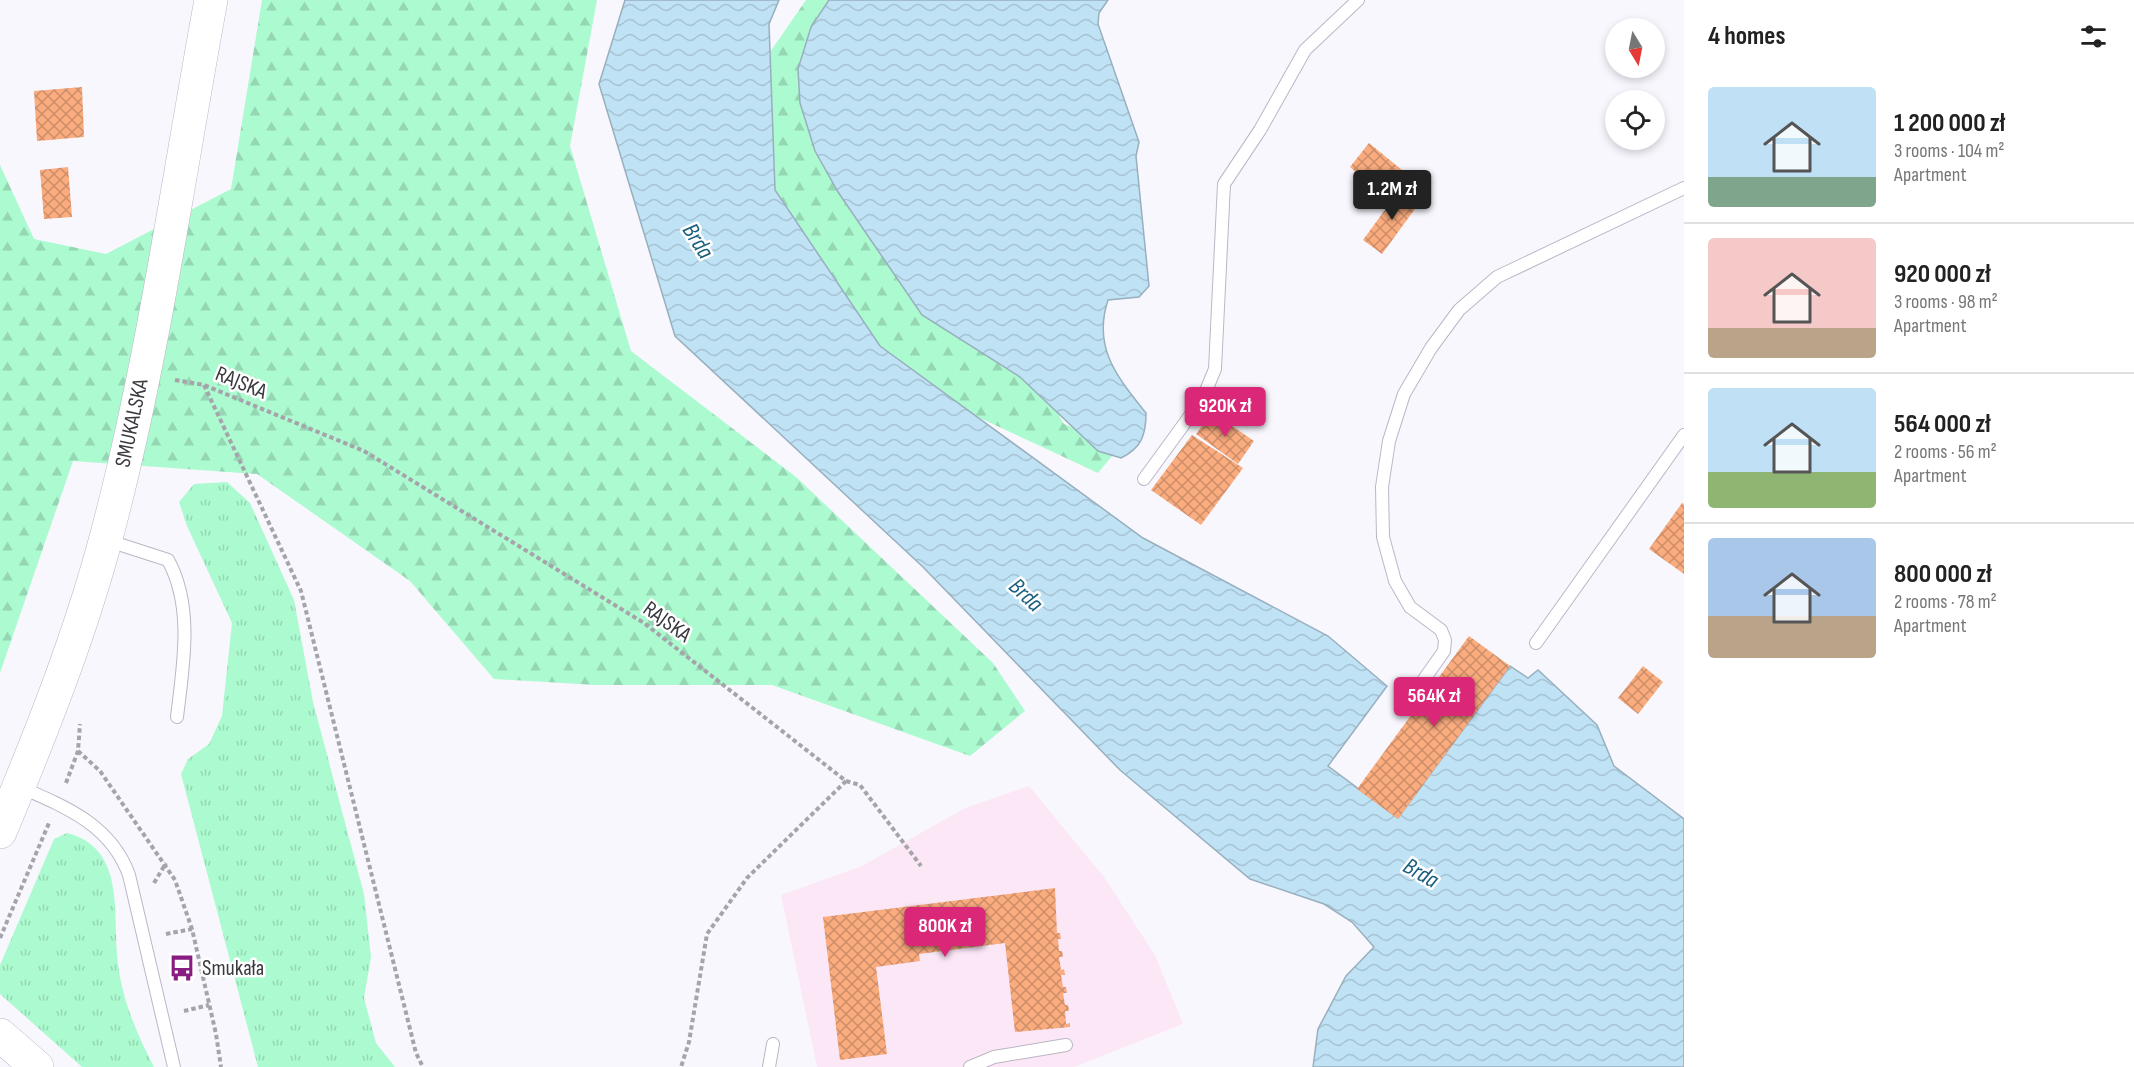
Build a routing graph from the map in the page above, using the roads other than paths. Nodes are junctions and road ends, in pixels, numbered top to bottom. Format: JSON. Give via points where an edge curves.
{"nodes":[{"id":1,"x":211,"y":0,"type":"edge"},
{"id":2,"x":1358,"y":0,"type":"edge"},
{"id":3,"x":1684,"y":188,"type":"edge"},
{"id":4,"x":1684,"y":435,"type":"edge"},
{"id":5,"x":1144,"y":479,"type":"dead end"},
{"id":6,"x":105,"y":540,"type":"junction"},
{"id":7,"x":1536,"y":643,"type":"dead end"},
{"id":8,"x":1413,"y":694,"type":"dead end"},
{"id":9,"x":177,"y":717,"type":"dead end"},
{"id":10,"x":19,"y":786,"type":"junction"},
{"id":11,"x":0,"y":832,"type":"edge"},
{"id":12,"x":0,"y":1035,"type":"edge"},
{"id":13,"x":772,"y":1044,"type":"dead end"},
{"id":14,"x":1066,"y":1045,"type":"dead end"},
{"id":15,"x":37,"y":1067,"type":"edge"},
{"id":16,"x":174,"y":1067,"type":"edge"},
{"id":17,"x":769,"y":1067,"type":"edge"},
{"id":18,"x":970,"y":1067,"type":"edge"}],
"edges":[{"from":1,"to":6,"type":"street","name":"SMUKALSKA","via":[[143,373]]},
{"from":2,"to":5,"type":"lane","via":[[1305,50],[1224,184],[1215,369],[1203,398]]},
{"from":3,"to":8,"type":"lane","via":[[1497,276],[1460,310],[1431,348],[1404,394],[1389,441],[1382,487],[1383,537],[1395,581],[1410,607],[1441,630],[1445,640],[1444,651]]},
{"from":4,"to":7,"type":"lane"},
{"from":6,"to":9,"type":"lane","via":[[168,560],[177,576],[186,645]]},
{"from":6,"to":10,"type":"street","name":"SMUKALSKA","via":[[69,655]]},
{"from":10,"to":11,"type":"street","name":"SMUKALSKA"},
{"from":10,"to":16,"type":"lane","via":[[57,803],[96,828],[122,855]]},
{"from":12,"to":15,"type":"street"},
{"from":13,"to":17,"type":"lane"},
{"from":14,"to":18,"type":"lane","via":[[994,1057]]}]}
